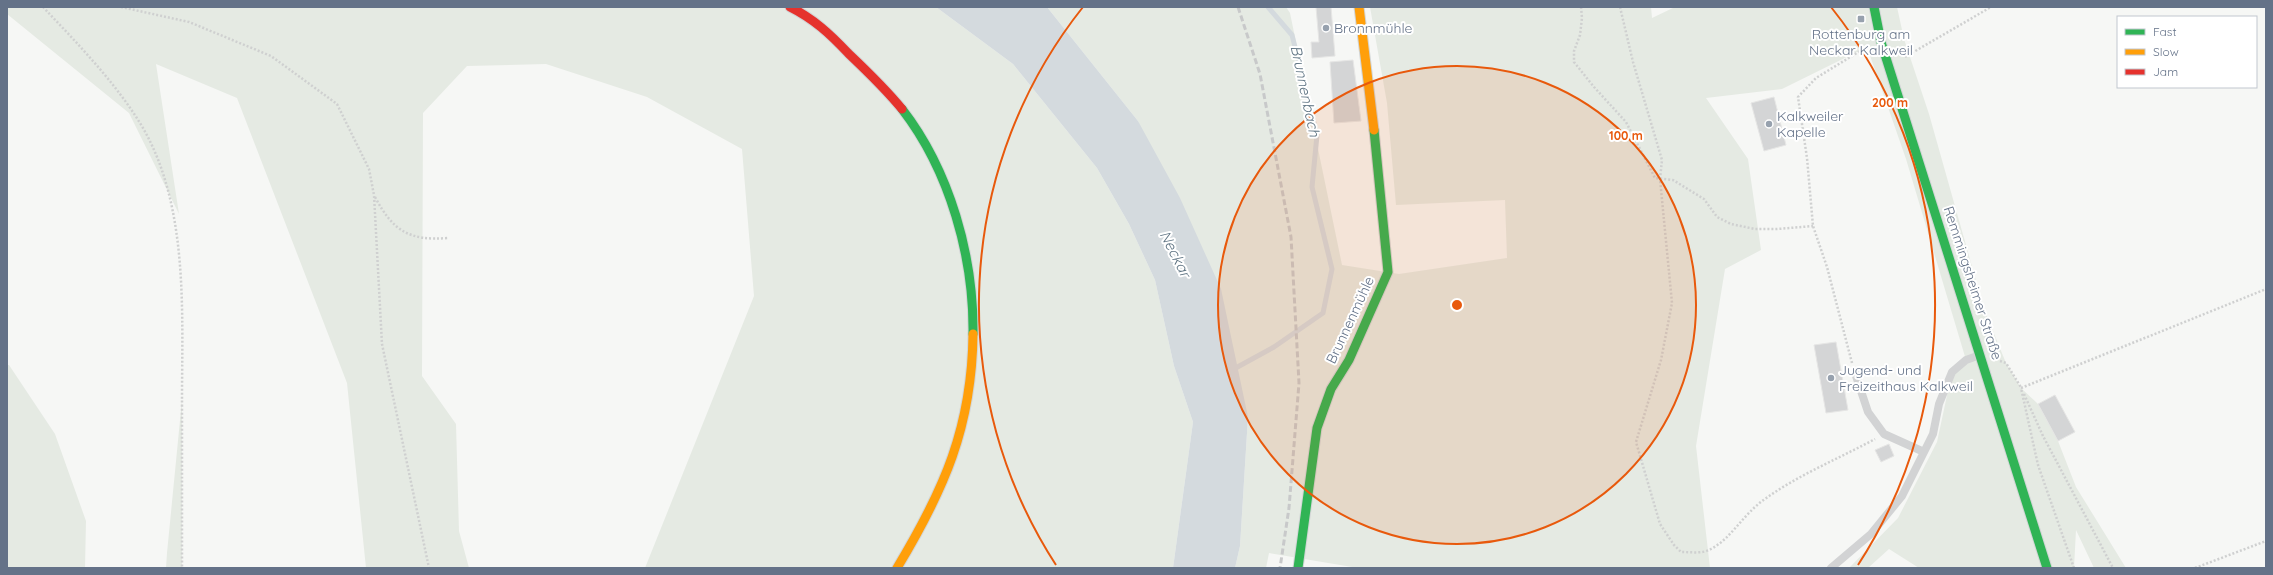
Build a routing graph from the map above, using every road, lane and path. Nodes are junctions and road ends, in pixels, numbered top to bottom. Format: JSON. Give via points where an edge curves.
{"nodes":[{"id":1,"x":43,"y":7,"type":"edge"},
{"id":2,"x":121,"y":7,"type":"edge"},
{"id":3,"x":790,"y":7,"type":"edge"},
{"id":4,"x":1359,"y":7,"type":"edge"},
{"id":5,"x":1581,"y":7,"type":"edge"},
{"id":6,"x":1620,"y":7,"type":"edge"},
{"id":7,"x":1874,"y":7,"type":"edge"},
{"id":8,"x":1991,"y":7,"type":"edge"},
{"id":9,"x":1881,"y":42,"type":"junction"},
{"id":10,"x":1889,"y":67,"type":"junction"},
{"id":11,"x":1660,"y":179,"type":"junction"},
{"id":12,"x":374,"y":195,"type":"junction"},
{"id":13,"x":1813,"y":226,"type":"junction"},
{"id":14,"x":448,"y":238,"type":"dead end"},
{"id":15,"x":2266,"y":289,"type":"edge"},
{"id":16,"x":1981,"y":354,"type":"junction"},
{"id":17,"x":1855,"y":373,"type":"joint"},
{"id":18,"x":2021,"y":388,"type":"junction"},
{"id":19,"x":1884,"y":434,"type":"junction"},
{"id":20,"x":1924,"y":452,"type":"junction"},
{"id":21,"x":2266,"y":540,"type":"edge"},
{"id":22,"x":182,"y":568,"type":"edge"},
{"id":23,"x":429,"y":568,"type":"edge"},
{"id":24,"x":897,"y":568,"type":"edge"},
{"id":25,"x":1298,"y":568,"type":"edge"},
{"id":26,"x":1831,"y":568,"type":"edge"},
{"id":27,"x":2047,"y":568,"type":"edge"},
{"id":28,"x":2074,"y":568,"type":"edge"},
{"id":29,"x":2113,"y":568,"type":"edge"},
{"id":30,"x":2195,"y":568,"type":"edge"}],
"edges":[{"from":1,"to":22,"type":"path","via":[[119,94],[140,124],[165,176],[175,224],[182,315]]},
{"from":2,"to":12,"type":"path","via":[[189,22],[271,56],[338,104],[369,169]]},
{"from":3,"to":24,"type":"street","via":[[814,20],[881,83],[910,122],[942,179],[966,255],[972,293],[974,335],[968,404],[958,444],[944,482],[923,525]]},
{"from":4,"to":25,"type":"street","name":"Brunnenmühle","via":[[1388,272],[1349,360],[1331,389],[1317,428]]},
{"from":5,"to":11,"type":"path","via":[[1580,35],[1574,51],[1574,62],[1626,122],[1652,173]]},
{"from":6,"to":11,"type":"path","via":[[1633,62],[1662,160]]},
{"from":7,"to":9,"type":"street","name":"Remmingsheimer Straße"},
{"from":8,"to":10,"type":"path"},
{"from":9,"to":10,"type":"street","name":"Remmingsheimer Straße"},
{"from":9,"to":13,"type":"path","via":[[1867,47],[1816,78],[1798,98]]},
{"from":10,"to":16,"type":"street","name":"Remmingsheimer Straße"},
{"from":11,"to":13,"type":"path","via":[[1670,179],[1704,199],[1717,217],[1730,224],[1755,229]]},
{"from":11,"to":19,"type":"path","via":[[1672,303],[1661,360],[1636,442],[1660,524],[1674,545],[1681,552],[1710,550],[1725,541],[1744,516],[1764,499],[1800,477],[1840,459]]},
{"from":12,"to":14,"type":"path","via":[[384,214],[400,231],[430,240]]},
{"from":12,"to":23,"type":"path","via":[[382,344]]},
{"from":13,"to":17,"type":"path"},
{"from":15,"to":18,"type":"path"},
{"from":16,"to":18,"type":"path","via":[[2006,363]]},
{"from":16,"to":20,"type":"lane","via":[[1966,360],[1952,372],[1939,404],[1933,434]]},
{"from":16,"to":27,"type":"street","name":"Remmingsheimer Straße"},
{"from":17,"to":19,"type":"lane","via":[[1868,412]]},
{"from":18,"to":28,"type":"path","via":[[2038,465]]},
{"from":18,"to":29,"type":"path","via":[[2043,436]]},
{"from":19,"to":20,"type":"lane"},
{"from":20,"to":26,"type":"lane","via":[[1902,496],[1871,534]]},
{"from":21,"to":30,"type":"path"}]}
